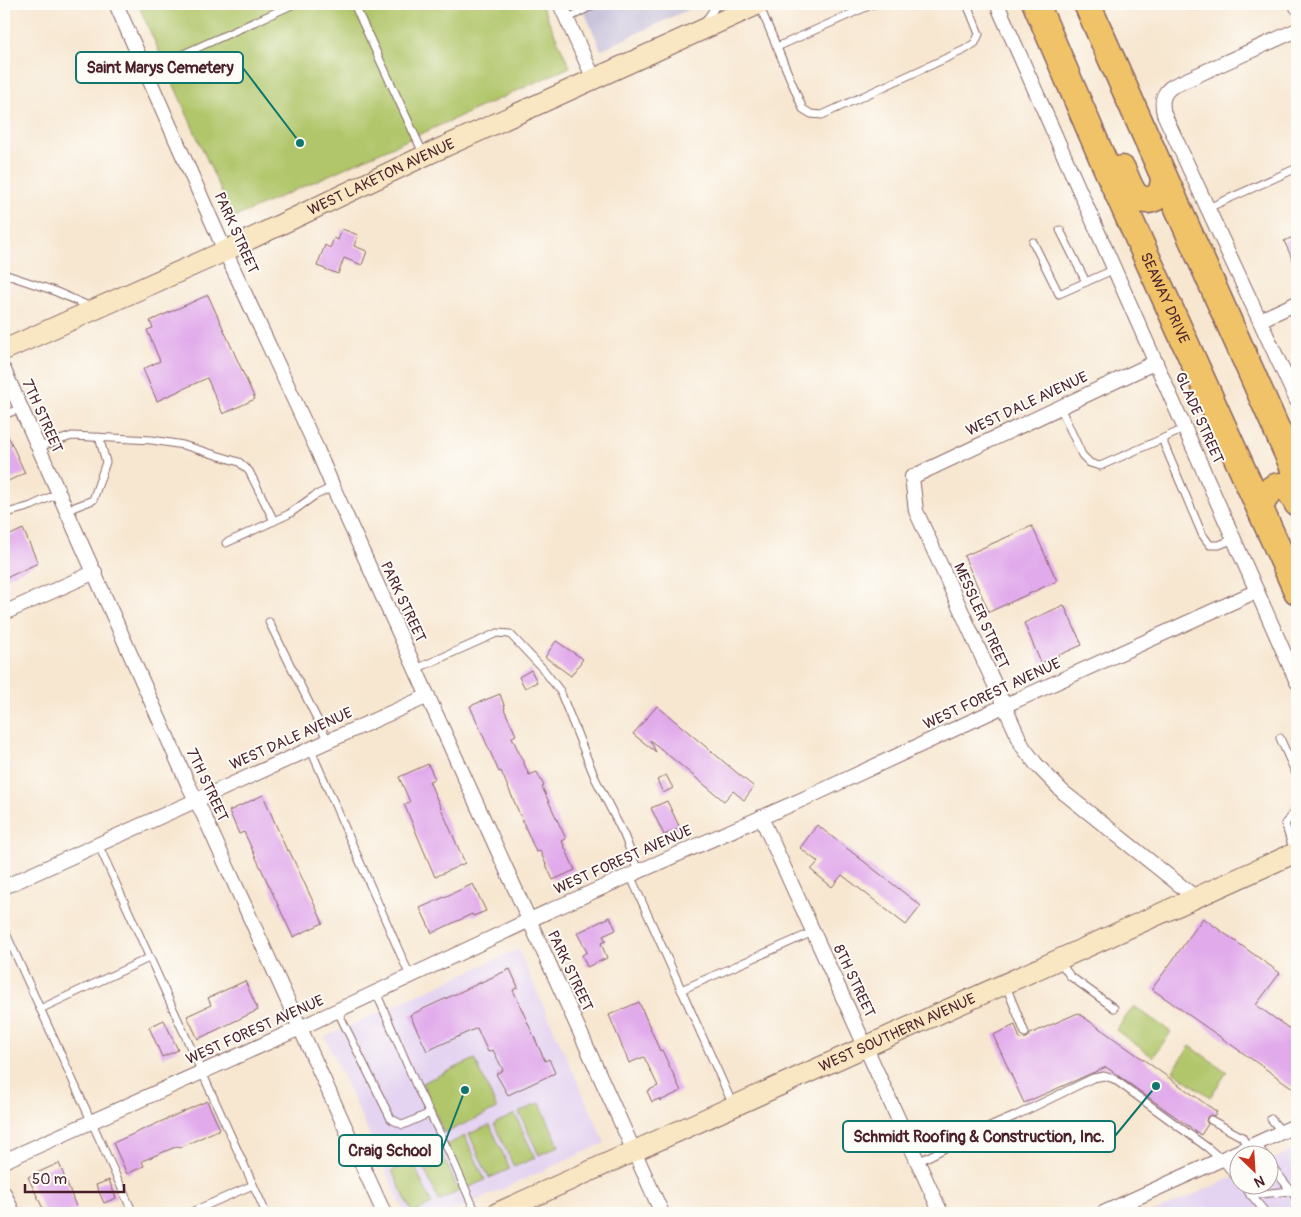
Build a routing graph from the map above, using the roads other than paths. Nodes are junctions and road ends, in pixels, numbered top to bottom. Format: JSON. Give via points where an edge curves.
{"nodes":[{"id":1,"x":116,"y":4,"type":"edge"},
{"id":2,"x":294,"y":4,"type":"edge"},
{"id":3,"x":354,"y":4,"type":"edge"},
{"id":4,"x":560,"y":4,"type":"edge"},
{"id":5,"x":595,"y":4,"type":"edge"},
{"id":6,"x":717,"y":4,"type":"edge"},
{"id":7,"x":759,"y":4,"type":"edge"},
{"id":8,"x":873,"y":4,"type":"edge"},
{"id":9,"x":967,"y":4,"type":"edge"},
{"id":10,"x":997,"y":4,"type":"edge"},
{"id":11,"x":1036,"y":4,"type":"edge"},
{"id":12,"x":1048,"y":4,"type":"edge"},
{"id":13,"x":1087,"y":4,"type":"edge"},
{"id":14,"x":567,"y":19,"type":"junction"},
{"id":15,"x":1297,"y":30,"type":"edge"},
{"id":16,"x":699,"y":31,"type":"junction"},
{"id":17,"x":777,"y":47,"type":"junction"},
{"id":18,"x":146,"y":71,"type":"junction"},
{"id":19,"x":594,"y":79,"type":"junction"},
{"id":20,"x":424,"y":156,"type":"junction"},
{"id":21,"x":1297,"y":168,"type":"edge"},
{"id":22,"x":1164,"y":178,"type":"junction"},
{"id":23,"x":1208,"y":208,"type":"junction"},
{"id":24,"x":1060,"y":230,"type":"dead end"},
{"id":25,"x":1033,"y":242,"type":"dead end"},
{"id":26,"x":226,"y":251,"type":"junction"},
{"id":27,"x":1115,"y":269,"type":"junction"},
{"id":28,"x":4,"y":274,"type":"edge"},
{"id":29,"x":1086,"y":282,"type":"junction"},
{"id":30,"x":1297,"y":303,"type":"edge"},
{"id":31,"x":96,"y":309,"type":"junction"},
{"id":32,"x":1260,"y":320,"type":"junction"},
{"id":33,"x":4,"y":350,"type":"edge"},
{"id":34,"x":1156,"y":362,"type":"junction"},
{"id":35,"x":4,"y":370,"type":"edge"},
{"id":36,"x":1297,"y":401,"type":"edge"},
{"id":37,"x":1060,"y":407,"type":"junction"},
{"id":38,"x":21,"y":408,"type":"junction"},
{"id":39,"x":4,"y":415,"type":"edge"},
{"id":40,"x":1186,"y":428,"type":"junction"},
{"id":41,"x":99,"y":437,"type":"junction"},
{"id":42,"x":1164,"y":438,"type":"junction"},
{"id":43,"x":39,"y":447,"type":"junction"},
{"id":44,"x":1297,"y":475,"type":"edge"},
{"id":45,"x":912,"y":476,"type":"joint"},
{"id":46,"x":333,"y":487,"type":"junction"},
{"id":47,"x":59,"y":493,"type":"junction"},
{"id":48,"x":1297,"y":503,"type":"edge"},
{"id":49,"x":1260,"y":507,"type":"junction"},
{"id":50,"x":67,"y":510,"type":"junction"},
{"id":51,"x":4,"y":514,"type":"edge"},
{"id":52,"x":274,"y":521,"type":"junction"},
{"id":53,"x":1234,"y":539,"type":"junction"},
{"id":54,"x":226,"y":543,"type":"dead end"},
{"id":55,"x":95,"y":572,"type":"junction"},
{"id":56,"x":1257,"y":591,"type":"junction"},
{"id":57,"x":1297,"y":591,"type":"edge"},
{"id":58,"x":4,"y":613,"type":"edge"},
{"id":59,"x":269,"y":622,"type":"dead end"},
{"id":60,"x":416,"y":669,"type":"junction"},
{"id":61,"x":1297,"y":682,"type":"edge"},
{"id":62,"x":428,"y":696,"type":"junction"},
{"id":63,"x":1004,"y":706,"type":"junction"},
{"id":64,"x":1280,"y":738,"type":"dead end"},
{"id":65,"x":328,"y":741,"type":"junction"},
{"id":66,"x":310,"y":748,"type":"junction"},
{"id":67,"x":1297,"y":776,"type":"edge"},
{"id":68,"x":197,"y":800,"type":"junction"},
{"id":69,"x":1297,"y":808,"type":"edge"},
{"id":70,"x":761,"y":818,"type":"junction"},
{"id":71,"x":98,"y":844,"type":"junction"},
{"id":72,"x":1296,"y":853,"type":"edge"},
{"id":73,"x":634,"y":873,"type":"junction"},
{"id":74,"x":4,"y":887,"type":"edge"},
{"id":75,"x":1196,"y":898,"type":"junction"},
{"id":76,"x":529,"y":920,"type":"junction"},
{"id":77,"x":4,"y":929,"type":"edge"},
{"id":78,"x":814,"y":932,"type":"junction"},
{"id":79,"x":150,"y":958,"type":"junction"},
{"id":80,"x":1059,"y":959,"type":"junction"},
{"id":81,"x":410,"y":976,"type":"junction"},
{"id":82,"x":1004,"y":984,"type":"junction"},
{"id":83,"x":681,"y":990,"type":"junction"},
{"id":84,"x":376,"y":992,"type":"junction"},
{"id":85,"x":1114,"y":1008,"type":"dead end"},
{"id":86,"x":40,"y":1009,"type":"junction"},
{"id":87,"x":337,"y":1010,"type":"junction"},
{"id":88,"x":300,"y":1028,"type":"junction"},
{"id":89,"x":1025,"y":1033,"type":"dead end"},
{"id":90,"x":866,"y":1047,"type":"junction"},
{"id":91,"x":202,"y":1072,"type":"junction"},
{"id":92,"x":734,"y":1106,"type":"junction"},
{"id":93,"x":430,"y":1113,"type":"junction"},
{"id":94,"x":1271,"y":1119,"type":"dead end"},
{"id":95,"x":1212,"y":1120,"type":"dead end"},
{"id":96,"x":90,"y":1123,"type":"junction"},
{"id":97,"x":1297,"y":1125,"type":"edge"},
{"id":98,"x":1282,"y":1132,"type":"junction"},
{"id":99,"x":1250,"y":1144,"type":"edge"},
{"id":100,"x":1264,"y":1144,"type":"edge"},
{"id":101,"x":634,"y":1151,"type":"junction"},
{"id":102,"x":1228,"y":1158,"type":"edge"},
{"id":103,"x":1222,"y":1160,"type":"junction"},
{"id":104,"x":4,"y":1161,"type":"edge"},
{"id":105,"x":918,"y":1162,"type":"junction"},
{"id":106,"x":1228,"y":1168,"type":"edge"},
{"id":107,"x":1278,"y":1174,"type":"edge"},
{"id":108,"x":252,"y":1185,"type":"junction"},
{"id":109,"x":1291,"y":1191,"type":"junction"},
{"id":110,"x":4,"y":1193,"type":"edge"},
{"id":111,"x":1250,"y":1195,"type":"joint"},
{"id":112,"x":1297,"y":1199,"type":"edge"},
{"id":113,"x":518,"y":1209,"type":"edge"},
{"id":114,"x":13,"y":1213,"type":"edge"},
{"id":115,"x":132,"y":1213,"type":"edge"},
{"id":116,"x":189,"y":1213,"type":"edge"},
{"id":117,"x":266,"y":1213,"type":"edge"},
{"id":118,"x":384,"y":1213,"type":"edge"},
{"id":119,"x":476,"y":1213,"type":"edge"},
{"id":120,"x":497,"y":1213,"type":"edge"},
{"id":121,"x":662,"y":1213,"type":"edge"},
{"id":122,"x":941,"y":1213,"type":"edge"},
{"id":123,"x":1103,"y":1213,"type":"edge"},
{"id":124,"x":1266,"y":1213,"type":"edge"}],
"edges":[{"from":1,"to":18,"type":"street","name":"PARK STREET"},
{"from":2,"to":18,"type":"lane"},
{"from":3,"to":20,"type":"lane"},
{"from":4,"to":14,"type":"street"},
{"from":5,"to":14,"type":"lane"},
{"from":6,"to":16,"type":"lane"},
{"from":7,"to":16,"type":"street","name":"WEST LAKETON AVENUE"},
{"from":7,"to":17,"type":"lane"},
{"from":8,"to":17,"type":"lane"},
{"from":9,"to":17,"type":"lane","via":[[979,34],[975,43],[822,115],[810,114],[803,109]]},
{"from":10,"to":27,"type":"street","name":"GLADE STREET"},
{"from":11,"to":49,"type":"highway","name":"SEAWAY DRIVE"},
{"from":12,"to":22,"type":"highway","via":[[1132,191],[1143,200],[1154,198],[1162,191]]},
{"from":13,"to":22,"type":"highway"},
{"from":14,"to":19,"type":"street"},
{"from":15,"to":23,"type":"street","via":[[1165,92],[1162,99],[1164,114]]},
{"from":16,"to":19,"type":"street","name":"WEST LAKETON AVENUE"},
{"from":18,"to":26,"type":"street","name":"PARK STREET"},
{"from":19,"to":20,"type":"street","name":"WEST LAKETON AVENUE"},
{"from":20,"to":26,"type":"street","name":"WEST LAKETON AVENUE"},
{"from":21,"to":23,"type":"lane"},
{"from":22,"to":44,"type":"highway"},
{"from":23,"to":32,"type":"street"},
{"from":24,"to":29,"type":"lane"},
{"from":25,"to":29,"type":"lane","via":[[1059,294]]},
{"from":26,"to":31,"type":"street","name":"WEST LAKETON AVENUE"},
{"from":26,"to":46,"type":"street","name":"PARK STREET"},
{"from":27,"to":29,"type":"lane"},
{"from":27,"to":34,"type":"street","name":"GLADE STREET"},
{"from":28,"to":31,"type":"lane"},
{"from":30,"to":32,"type":"street"},
{"from":31,"to":33,"type":"street","name":"WEST LAKETON AVENUE"},
{"from":32,"to":36,"type":"street"},
{"from":34,"to":37,"type":"street","name":"WEST DALE AVENUE"},
{"from":34,"to":40,"type":"street","name":"GLADE STREET"},
{"from":35,"to":38,"type":"street","name":"7TH STREET"},
{"from":37,"to":42,"type":"lane","via":[[1082,455],[1090,463],[1100,466]]},
{"from":37,"to":45,"type":"street","name":"WEST DALE AVENUE"},
{"from":38,"to":39,"type":"lane"},
{"from":38,"to":43,"type":"street","name":"7TH STREET"},
{"from":40,"to":42,"type":"lane"},
{"from":40,"to":53,"type":"street","name":"GLADE STREET"},
{"from":41,"to":43,"type":"lane","via":[[72,436]]},
{"from":41,"to":50,"type":"lane","via":[[106,462],[93,500]]},
{"from":41,"to":52,"type":"lane","via":[[183,445],[239,462],[249,471]]},
{"from":42,"to":53,"type":"lane","via":[[1202,534],[1210,545],[1219,546]]},
{"from":43,"to":47,"type":"street","name":"7TH STREET"},
{"from":45,"to":63,"type":"street","name":"MESSLER STREET","via":[[916,511]]},
{"from":46,"to":52,"type":"lane"},
{"from":46,"to":60,"type":"street","name":"PARK STREET"},
{"from":47,"to":50,"type":"street","name":"7TH STREET"},
{"from":47,"to":51,"type":"lane"},
{"from":48,"to":49,"type":"highway","via":[[1292,491],[1282,486],[1272,488]]},
{"from":49,"to":57,"type":"highway","name":"SEAWAY DRIVE"},
{"from":50,"to":55,"type":"street","name":"7TH STREET"},
{"from":52,"to":54,"type":"lane"},
{"from":53,"to":56,"type":"street","name":"GLADE STREET"},
{"from":55,"to":58,"type":"street"},
{"from":55,"to":68,"type":"street","name":"7TH STREET"},
{"from":56,"to":61,"type":"street","name":"GLADE STREET"},
{"from":56,"to":63,"type":"street","name":"WEST FOREST AVENUE"},
{"from":59,"to":65,"type":"lane"},
{"from":60,"to":62,"type":"street","name":"PARK STREET"},
{"from":60,"to":73,"type":"lane","via":[[497,633],[510,634],[560,691],[595,778],[624,835]]},
{"from":62,"to":65,"type":"street","name":"WEST DALE AVENUE"},
{"from":62,"to":76,"type":"street","name":"PARK STREET"},
{"from":63,"to":70,"type":"street","name":"WEST FOREST AVENUE"},
{"from":63,"to":75,"type":"street","name":"MESSLER STREET","via":[[1023,747],[1056,785]]},
{"from":64,"to":67,"type":"lane"},
{"from":65,"to":66,"type":"street","name":"WEST DALE AVENUE"},
{"from":66,"to":68,"type":"street","name":"WEST DALE AVENUE"},
{"from":66,"to":81,"type":"lane"},
{"from":68,"to":71,"type":"street","name":"WEST DALE AVENUE"},
{"from":68,"to":88,"type":"street","name":"7TH STREET"},
{"from":69,"to":72,"type":"lane","via":[[1285,824]]},
{"from":70,"to":73,"type":"street","name":"WEST FOREST AVENUE"},
{"from":70,"to":78,"type":"street","name":"8TH STREET"},
{"from":71,"to":74,"type":"street","name":"WEST DALE AVENUE"},
{"from":71,"to":79,"type":"lane"},
{"from":72,"to":75,"type":"street","name":"WEST SOUTHERN AVENUE"},
{"from":73,"to":76,"type":"street","name":"WEST FOREST AVENUE"},
{"from":73,"to":83,"type":"lane"},
{"from":75,"to":80,"type":"street","name":"WEST SOUTHERN AVENUE"},
{"from":76,"to":81,"type":"street","name":"WEST FOREST AVENUE"},
{"from":76,"to":101,"type":"street","name":"PARK STREET"},
{"from":77,"to":86,"type":"lane"},
{"from":78,"to":83,"type":"lane"},
{"from":78,"to":90,"type":"street","name":"8TH STREET"},
{"from":79,"to":86,"type":"lane"},
{"from":79,"to":91,"type":"lane"},
{"from":80,"to":82,"type":"street","name":"WEST SOUTHERN AVENUE"},
{"from":80,"to":85,"type":"lane","via":[[1070,976]]},
{"from":81,"to":84,"type":"street","name":"WEST FOREST AVENUE"},
{"from":82,"to":89,"type":"lane"},
{"from":82,"to":90,"type":"street","name":"WEST SOUTHERN AVENUE"},
{"from":83,"to":92,"type":"lane"},
{"from":84,"to":87,"type":"street","name":"WEST FOREST AVENUE"},
{"from":84,"to":93,"type":"lane"},
{"from":86,"to":96,"type":"lane"},
{"from":87,"to":88,"type":"street","name":"WEST FOREST AVENUE"},
{"from":87,"to":93,"type":"lane","via":[[391,1119],[403,1125]]},
{"from":88,"to":91,"type":"street","name":"WEST FOREST AVENUE"},
{"from":88,"to":118,"type":"street","name":"7TH STREET"},
{"from":90,"to":92,"type":"street","name":"WEST SOUTHERN AVENUE"},
{"from":90,"to":105,"type":"street","name":"8TH STREET"},
{"from":91,"to":96,"type":"street","name":"WEST FOREST AVENUE"},
{"from":91,"to":108,"type":"lane"},
{"from":92,"to":101,"type":"street","name":"WEST SOUTHERN AVENUE"},
{"from":93,"to":119,"type":"lane"},
{"from":94,"to":98,"type":"lane"},
{"from":95,"to":99,"type":"lane"},
{"from":96,"to":104,"type":"street","name":"WEST FOREST AVENUE"},
{"from":96,"to":115,"type":"lane"},
{"from":97,"to":98,"type":"street"},
{"from":98,"to":100,"type":"street"},
{"from":101,"to":113,"type":"street","name":"WEST SOUTHERN AVENUE"},
{"from":101,"to":121,"type":"street","name":"PARK STREET"},
{"from":102,"to":103,"type":"street"},
{"from":103,"to":105,"type":"lane","via":[[1114,1079],[1104,1076],[1093,1078]]},
{"from":103,"to":106,"type":"lane"},
{"from":103,"to":123,"type":"street"},
{"from":105,"to":122,"type":"street","name":"8TH STREET"},
{"from":107,"to":109,"type":"lane"},
{"from":108,"to":116,"type":"lane"},
{"from":108,"to":117,"type":"lane"},
{"from":109,"to":111,"type":"lane"},
{"from":109,"to":112,"type":"lane"},
{"from":110,"to":114,"type":"street"},
{"from":111,"to":124,"type":"lane"},
{"from":113,"to":120,"type":"street","name":"WEST SOUTHERN AVENUE"}]}
